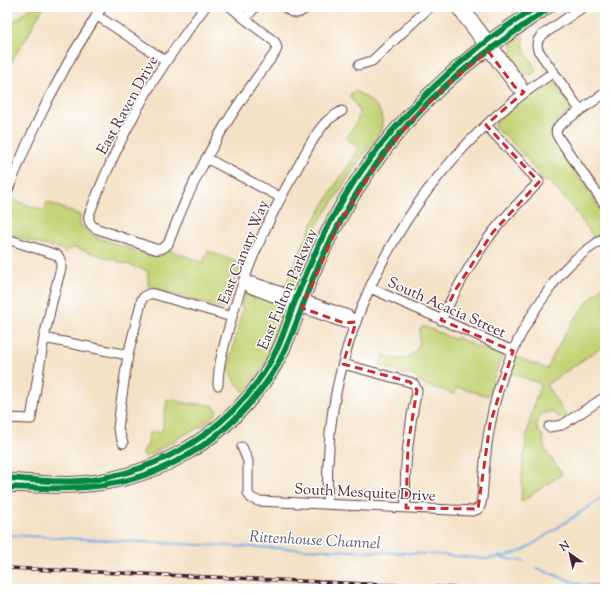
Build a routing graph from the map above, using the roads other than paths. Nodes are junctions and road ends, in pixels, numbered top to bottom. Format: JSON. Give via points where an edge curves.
{"nodes":[{"id":1,"x":102,"y":7,"type":"edge"},
{"id":2,"x":205,"y":7,"type":"edge"},
{"id":3,"x":231,"y":7,"type":"edge"},
{"id":4,"x":255,"y":7,"type":"edge"},
{"id":5,"x":285,"y":7,"type":"edge"},
{"id":6,"x":306,"y":7,"type":"edge"},
{"id":7,"x":430,"y":7,"type":"edge"},
{"id":8,"x":455,"y":7,"type":"edge"},
{"id":9,"x":464,"y":7,"type":"edge"},
{"id":10,"x":536,"y":7,"type":"edge"},
{"id":11,"x":551,"y":7,"type":"edge"},
{"id":12,"x":583,"y":7,"type":"edge"},
{"id":13,"x":96,"y":15,"type":"junction"},
{"id":14,"x":245,"y":19,"type":"junction"},
{"id":15,"x":488,"y":45,"type":"junction"},
{"id":16,"x":166,"y":61,"type":"junction"},
{"id":17,"x":359,"y":66,"type":"dead end"},
{"id":18,"x":554,"y":72,"type":"junction"},
{"id":19,"x":524,"y":92,"type":"junction"},
{"id":20,"x":605,"y":93,"type":"edge"},
{"id":21,"x":580,"y":110,"type":"junction"},
{"id":22,"x":342,"y":111,"type":"dead end"},
{"id":23,"x":486,"y":125,"type":"junction"},
{"id":24,"x":206,"y":158,"type":"junction"},
{"id":25,"x":7,"y":192,"type":"edge"},
{"id":26,"x":280,"y":198,"type":"junction"},
{"id":27,"x":603,"y":199,"type":"edge"},
{"id":28,"x":605,"y":237,"type":"edge"},
{"id":29,"x":7,"y":239,"type":"edge"},
{"id":30,"x":243,"y":281,"type":"junction"},
{"id":31,"x":370,"y":288,"type":"junction"},
{"id":32,"x":299,"y":303,"type":"junction"},
{"id":33,"x":232,"y":317,"type":"junction"},
{"id":34,"x":441,"y":320,"type":"junction"},
{"id":35,"x":356,"y":322,"type":"junction"},
{"id":36,"x":44,"y":338,"type":"junction"},
{"id":37,"x":513,"y":351,"type":"junction"},
{"id":38,"x":128,"y":355,"type":"junction"},
{"id":39,"x":343,"y":364,"type":"junction"},
{"id":40,"x":218,"y":385,"type":"dead end"},
{"id":41,"x":605,"y":397,"type":"edge"},
{"id":42,"x":7,"y":418,"type":"edge"},
{"id":43,"x":549,"y":427,"type":"dead end"},
{"id":44,"x":123,"y":443,"type":"dead end"},
{"id":45,"x":242,"y":447,"type":"dead end"},
{"id":46,"x":7,"y":478,"type":"edge"},
{"id":47,"x":7,"y":487,"type":"edge"},
{"id":48,"x":327,"y":504,"type":"junction"},
{"id":49,"x":406,"y":508,"type":"junction"}],
"edges":[{"from":1,"to":13,"type":"street"},
{"from":2,"to":16,"type":"street","name":"East Raven Drive"},
{"from":3,"to":14,"type":"street"},
{"from":4,"to":14,"type":"street"},
{"from":5,"to":6,"type":"street","via":[[293,13]]},
{"from":7,"to":17,"type":"street","via":[[372,62]]},
{"from":8,"to":15,"type":"street"},
{"from":9,"to":15,"type":"street"},
{"from":10,"to":15,"type":"street","name":"East Fulton Parkway"},
{"from":11,"to":15,"type":"street","name":"East Fulton Parkway"},
{"from":12,"to":18,"type":"street","via":[[538,39],[538,50]]},
{"from":13,"to":16,"type":"street"},
{"from":13,"to":25,"type":"street","via":[[48,100]]},
{"from":14,"to":24,"type":"street","via":[[273,40],[277,48],[238,104]]},
{"from":15,"to":19,"type":"street","via":[[521,82]]},
{"from":15,"to":32,"type":"street","name":"East Fulton Parkway","via":[[409,123],[376,166],[334,234]]},
{"from":16,"to":24,"type":"street","name":"East Raven Drive","via":[[114,154],[89,215],[90,223],[95,228],[155,249],[164,248]]},
{"from":18,"to":19,"type":"street"},
{"from":18,"to":21,"type":"street"},
{"from":19,"to":23,"type":"street"},
{"from":20,"to":21,"type":"street"},
{"from":21,"to":27,"type":"street","via":[[558,127],[557,135]]},
{"from":22,"to":26,"type":"street","name":"East Canary Way","via":[[328,121],[316,136]]},
{"from":23,"to":31,"type":"street","via":[[453,158],[420,200],[401,228]]},
{"from":23,"to":34,"type":"street","via":[[539,182],[493,232],[456,289]]},
{"from":24,"to":26,"type":"street"},
{"from":26,"to":30,"type":"street","name":"East Canary Way"},
{"from":28,"to":37,"type":"street","via":[[568,265],[557,278],[540,301]]},
{"from":29,"to":36,"type":"street","via":[[52,253],[61,260]]},
{"from":30,"to":32,"type":"street","via":[[253,282]]},
{"from":30,"to":33,"type":"street","name":"East Canary Way"},
{"from":31,"to":34,"type":"street","name":"South Acacia Street"},
{"from":31,"to":35,"type":"street"},
{"from":32,"to":35,"type":"street","via":[[348,315]]},
{"from":32,"to":46,"type":"street","name":"East Fulton Parkway","via":[[261,376],[242,401],[189,445],[140,468],[97,479],[52,481]]},
{"from":32,"to":47,"type":"street","name":"East Fulton Parkway","via":[[283,356],[263,387],[231,424],[185,457],[125,482],[66,489]]},
{"from":33,"to":38,"type":"street","via":[[147,294],[142,299]]},
{"from":33,"to":40,"type":"street","name":"East Canary Way","via":[[219,369]]},
{"from":34,"to":37,"type":"street","name":"South Acacia Street"},
{"from":35,"to":39,"type":"street"},
{"from":36,"to":38,"type":"street"},
{"from":36,"to":42,"type":"street","via":[[31,419]]},
{"from":37,"to":49,"type":"street","name":"South Mesquite Drive","via":[[497,394],[490,424],[481,505],[473,511]]},
{"from":38,"to":44,"type":"street","via":[[118,429]]},
{"from":39,"to":48,"type":"street","via":[[330,432]]},
{"from":39,"to":49,"type":"street","via":[[410,382],[418,390],[408,445]]},
{"from":41,"to":43,"type":"street","via":[[562,425]]},
{"from":45,"to":48,"type":"street","name":"South Mesquite Drive","via":[[248,461],[248,493],[252,498],[258,501]]},
{"from":48,"to":49,"type":"street","name":"South Mesquite Drive"}]}
